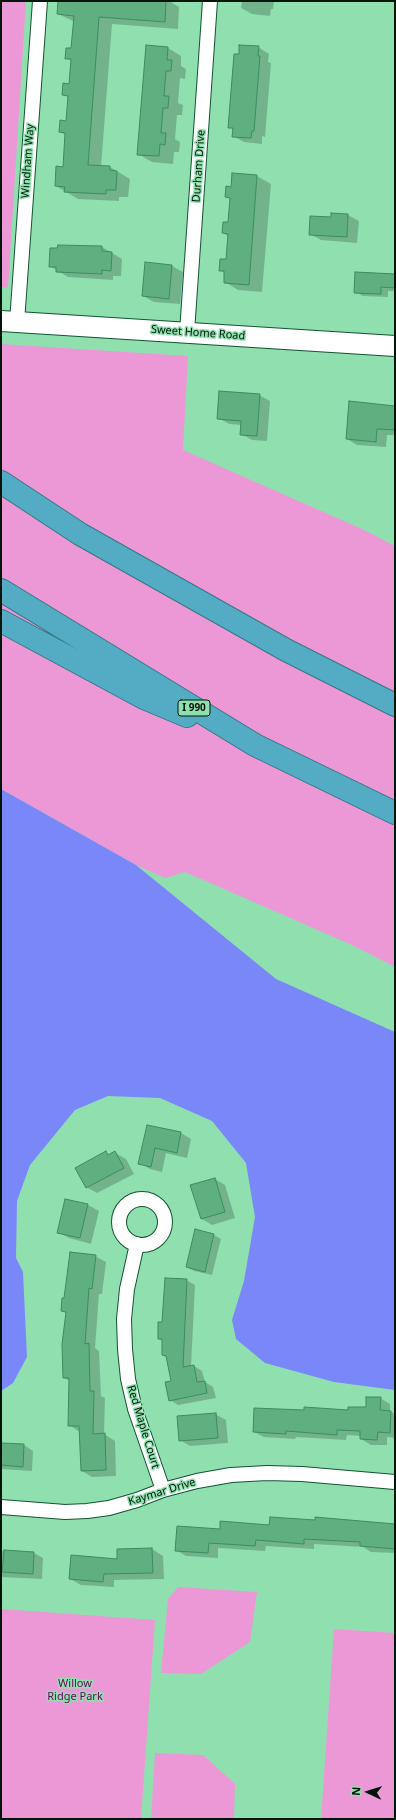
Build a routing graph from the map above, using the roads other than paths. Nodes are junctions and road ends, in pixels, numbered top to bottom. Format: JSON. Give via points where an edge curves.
{"nodes":[{"id":1,"x":40,"y":1,"type":"edge"},
{"id":2,"x":210,"y":1,"type":"edge"},
{"id":3,"x":9,"y":321,"type":"edge"},
{"id":4,"x":187,"y":332,"type":"junction"},
{"id":5,"x":395,"y":346,"type":"edge"},
{"id":6,"x":1,"y":482,"type":"edge"},
{"id":7,"x":1,"y":590,"type":"edge"},
{"id":8,"x":1,"y":621,"type":"edge"},
{"id":9,"x":395,"y":705,"type":"edge"},
{"id":10,"x":255,"y":745,"type":"junction"},
{"id":11,"x":395,"y":813,"type":"edge"},
{"id":12,"x":136,"y":1244,"type":"dead end"},
{"id":13,"x":395,"y":1482,"type":"edge"},
{"id":14,"x":162,"y":1490,"type":"junction"},
{"id":15,"x":1,"y":1507,"type":"edge"}],
"edges":[{"from":1,"to":3,"type":"street","name":"Windham Way"},
{"from":2,"to":4,"type":"street","name":"Durham Drive"},
{"from":3,"to":4,"type":"main road","name":"Sweet Home Road"},
{"from":4,"to":5,"type":"main road","name":"Sweet Home Road"},
{"from":6,"to":9,"type":"highway","via":[[80,534],[286,650]]},
{"from":7,"to":10,"type":"highway","number":"I 990"},
{"from":8,"to":10,"type":"highway","via":[[144,698]]},
{"from":10,"to":11,"type":"highway","number":"I 990"},
{"from":12,"to":14,"type":"street","name":"Red Maple Court","via":[[124,1319],[128,1379],[135,1409]]},
{"from":13,"to":14,"type":"street","name":"Kaymar Drive","via":[[267,1473],[224,1476]]},
{"from":14,"to":15,"type":"street","name":"Kaymar Drive","via":[[109,1508],[87,1511],[65,1512]]}]}
